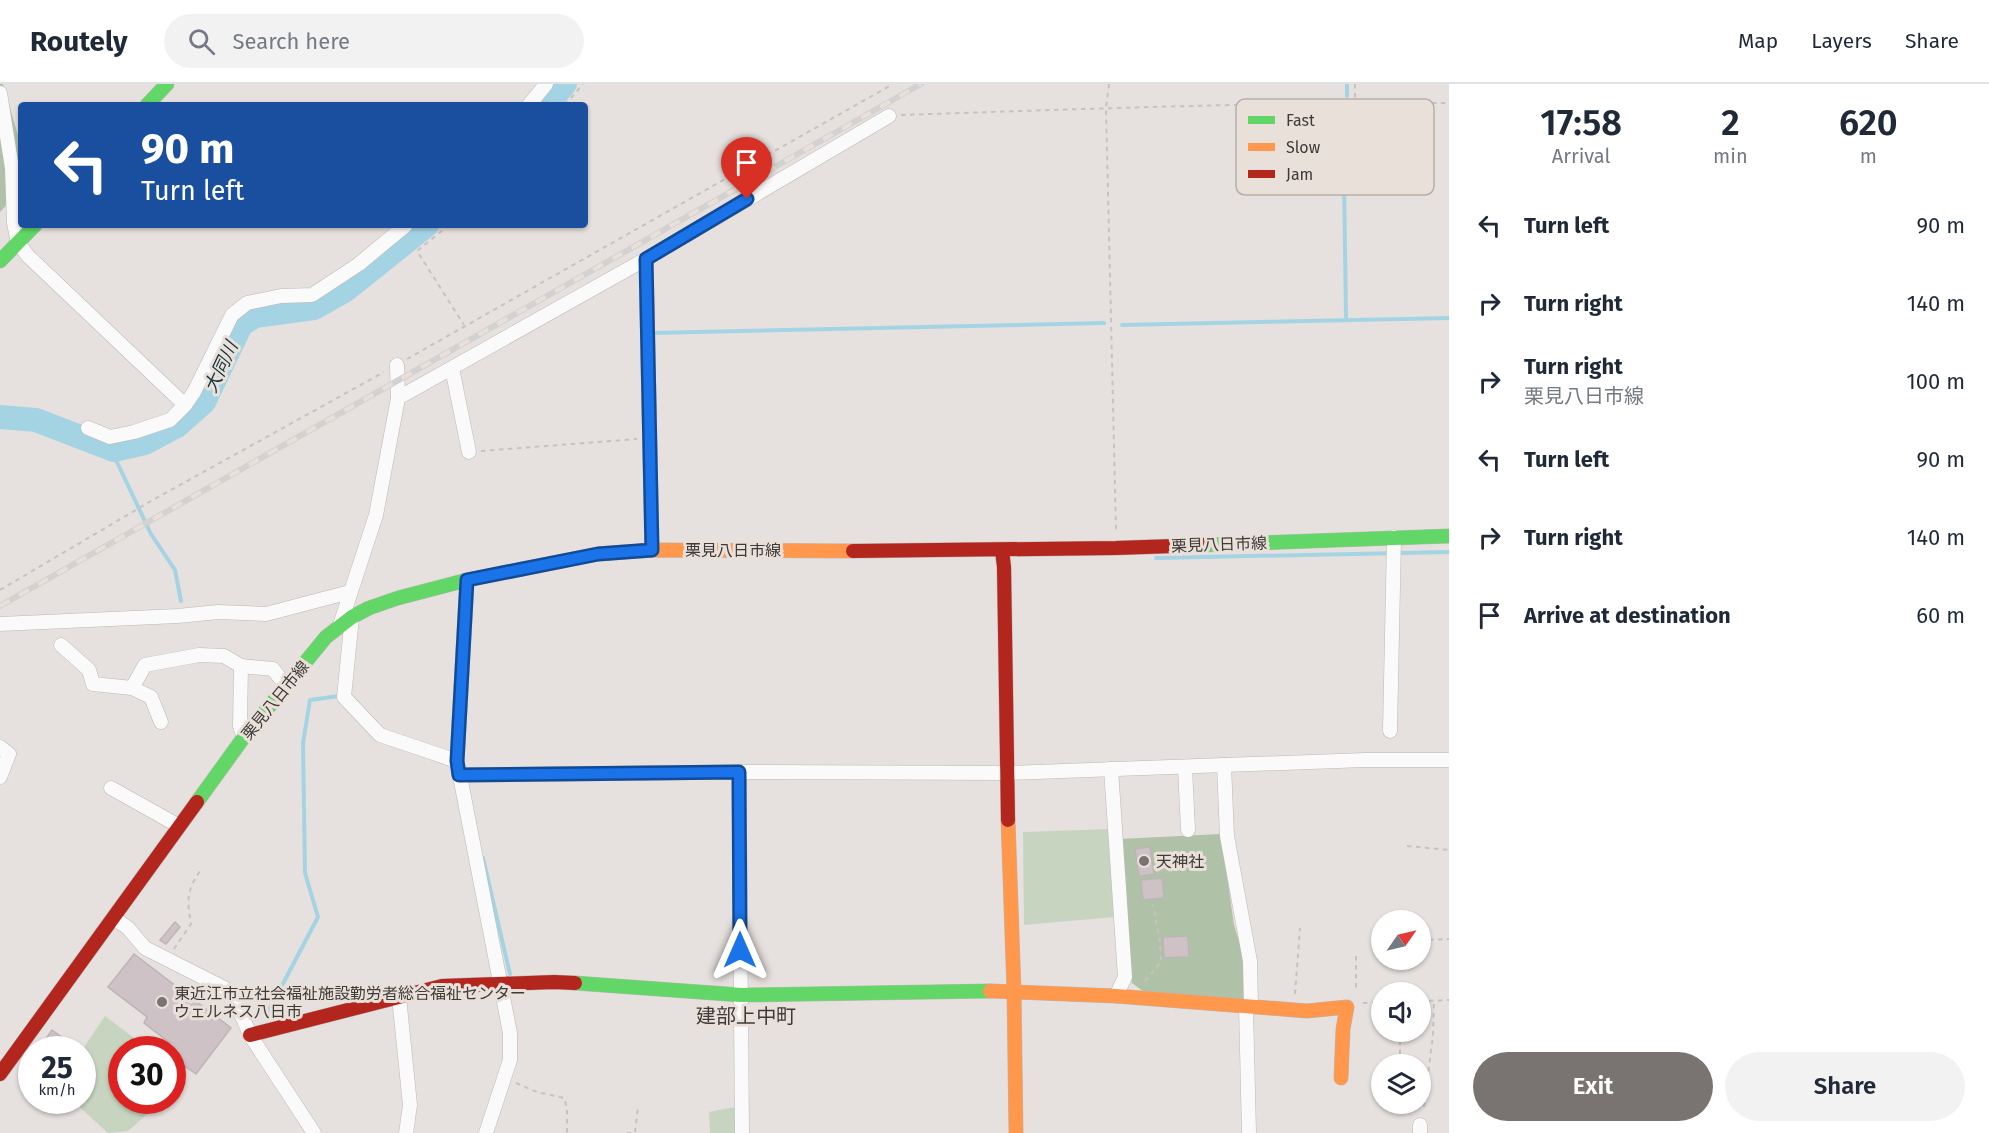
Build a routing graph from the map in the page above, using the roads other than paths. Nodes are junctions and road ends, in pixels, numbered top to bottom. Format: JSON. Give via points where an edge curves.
{"nodes":[{"id":1,"x":167,"y":84,"type":"edge"},
{"id":2,"x":546,"y":84,"type":"edge"},
{"id":3,"x":0,"y":93,"type":"edge"},
{"id":4,"x":150,"y":102,"type":"edge"},
{"id":5,"x":531,"y":102,"type":"edge"},
{"id":6,"x":889,"y":116,"type":"road end"},
{"id":7,"x":32,"y":228,"type":"edge"},
{"id":8,"x":402,"y":228,"type":"edge"},
{"id":9,"x":18,"y":243,"type":"junction"},
{"id":10,"x":646,"y":259,"type":"junction"},
{"id":11,"x":0,"y":261,"type":"edge"},
{"id":12,"x":397,"y":364,"type":"road end"},
{"id":13,"x":452,"y":368,"type":"junction"},
{"id":14,"x":398,"y":398,"type":"junction"},
{"id":15,"x":185,"y":405,"type":"junction"},
{"id":16,"x":88,"y":428,"type":"dead end"},
{"id":17,"x":469,"y":452,"type":"road end"},
{"id":18,"x":1449,"y":536,"type":"edge"},
{"id":19,"x":1394,"y":537,"type":"junction"},
{"id":20,"x":652,"y":550,"type":"junction"},
{"id":21,"x":1002,"y":550,"type":"junction"},
{"id":22,"x":467,"y":580,"type":"junction"},
{"id":23,"x":350,"y":591,"type":"junction"},
{"id":24,"x":352,"y":617,"type":"junction"},
{"id":25,"x":0,"y":624,"type":"edge"},
{"id":26,"x":340,"y":625,"type":"junction"},
{"id":27,"x":61,"y":645,"type":"dead end"},
{"id":28,"x":241,"y":666,"type":"junction"},
{"id":29,"x":286,"y":686,"type":"junction"},
{"id":30,"x":132,"y":688,"type":"junction"},
{"id":31,"x":161,"y":722,"type":"dead end"},
{"id":32,"x":1390,"y":730,"type":"dead end"},
{"id":33,"x":244,"y":737,"type":"junction"},
{"id":34,"x":0,"y":747,"type":"edge"},
{"id":35,"x":1449,"y":759,"type":"edge"},
{"id":36,"x":1224,"y":765,"type":"junction"},
{"id":37,"x":1185,"y":766,"type":"junction"},
{"id":38,"x":458,"y":768,"type":"junction"},
{"id":39,"x":1111,"y":769,"type":"junction"},
{"id":40,"x":739,"y":772,"type":"junction"},
{"id":41,"x":1006,"y":773,"type":"junction"},
{"id":42,"x":0,"y":777,"type":"edge"},
{"id":43,"x":111,"y":788,"type":"dead end"},
{"id":44,"x":180,"y":826,"type":"junction"},
{"id":45,"x":1188,"y":830,"type":"dead end"},
{"id":46,"x":115,"y":919,"type":"junction"},
{"id":47,"x":501,"y":984,"type":"junction"},
{"id":48,"x":1014,"y":991,"type":"junction"},
{"id":49,"x":741,"y":995,"type":"junction"},
{"id":50,"x":1116,"y":996,"type":"junction"},
{"id":51,"x":399,"y":997,"type":"junction"},
{"id":52,"x":1249,"y":1007,"type":"junction"},
{"id":53,"x":250,"y":1035,"type":"junction"},
{"id":54,"x":4,"y":1058,"type":"edge"},
{"id":55,"x":0,"y":1074,"type":"edge"},
{"id":56,"x":1341,"y":1078,"type":"dead end"},
{"id":57,"x":314,"y":1133,"type":"edge"},
{"id":58,"x":406,"y":1133,"type":"edge"},
{"id":59,"x":486,"y":1133,"type":"edge"},
{"id":60,"x":742,"y":1133,"type":"edge"},
{"id":61,"x":1017,"y":1133,"type":"edge"},
{"id":62,"x":1249,"y":1133,"type":"edge"}],
"edges":[{"from":1,"to":4,"type":"main road"},
{"from":2,"to":5,"type":"street"},
{"from":3,"to":9,"type":"street"},
{"from":6,"to":10,"type":"street"},
{"from":7,"to":9,"type":"main road"},
{"from":8,"to":15,"type":"street","via":[[359,264],[312,295],[247,303],[232,315]]},
{"from":9,"to":11,"type":"main road"},
{"from":9,"to":15,"type":"street"},
{"from":10,"to":13,"type":"street"},
{"from":10,"to":20,"type":"street"},
{"from":12,"to":14,"type":"street"},
{"from":13,"to":14,"type":"street"},
{"from":13,"to":17,"type":"street"},
{"from":14,"to":23,"type":"street","via":[[376,515]]},
{"from":15,"to":16,"type":"street","via":[[170,420],[134,432],[110,437]]},
{"from":18,"to":19,"type":"main road","name":"栗見八日市線"},
{"from":19,"to":21,"type":"main road","name":"栗見八日市線"},
{"from":19,"to":32,"type":"street"},
{"from":20,"to":21,"type":"main road","name":"栗見八日市線"},
{"from":20,"to":22,"type":"main road","name":"栗見八日市線","via":[[598,554]]},
{"from":21,"to":41,"type":"main road"},
{"from":22,"to":24,"type":"main road","name":"栗見八日市線","via":[[398,598]]},
{"from":22,"to":38,"type":"street"},
{"from":23,"to":25,"type":"street","via":[[266,614],[218,612]]},
{"from":23,"to":26,"type":"street"},
{"from":24,"to":26,"type":"main road","name":"栗見八日市線"},
{"from":24,"to":38,"type":"street","via":[[344,697],[380,735]]},
{"from":26,"to":29,"type":"main road","name":"栗見八日市線"},
{"from":27,"to":30,"type":"street","via":[[88,670],[93,684]]},
{"from":28,"to":29,"type":"street","via":[[273,669]]},
{"from":28,"to":30,"type":"street","via":[[224,656],[199,655],[145,665]]},
{"from":28,"to":33,"type":"street","via":[[240,726]]},
{"from":29,"to":33,"type":"main road","name":"栗見八日市線"},
{"from":30,"to":31,"type":"street","via":[[151,697]]},
{"from":33,"to":44,"type":"main road","name":"栗見八日市線"},
{"from":34,"to":42,"type":"street","via":[[9,754]]},
{"from":35,"to":36,"type":"street"},
{"from":36,"to":37,"type":"street"},
{"from":36,"to":52,"type":"street","via":[[1227,836],[1250,961]]},
{"from":37,"to":39,"type":"street"},
{"from":37,"to":45,"type":"street"},
{"from":38,"to":40,"type":"street"},
{"from":38,"to":47,"type":"street"},
{"from":39,"to":41,"type":"street"},
{"from":39,"to":50,"type":"street","via":[[1125,978]]},
{"from":40,"to":41,"type":"street"},
{"from":40,"to":49,"type":"street"},
{"from":41,"to":48,"type":"main road"},
{"from":43,"to":44,"type":"street"},
{"from":44,"to":46,"type":"main road","name":"栗見八日市線"},
{"from":46,"to":53,"type":"street","via":[[145,948],[226,989]]},
{"from":46,"to":54,"type":"main road","name":"栗見八日市線"},
{"from":47,"to":49,"type":"main road","via":[[554,982]]},
{"from":47,"to":51,"type":"main road","via":[[442,986]]},
{"from":47,"to":59,"type":"street","via":[[510,1033],[510,1060]]},
{"from":48,"to":49,"type":"main road"},
{"from":48,"to":50,"type":"main road"},
{"from":48,"to":61,"type":"main road"},
{"from":49,"to":60,"type":"street"},
{"from":50,"to":52,"type":"main road"},
{"from":51,"to":53,"type":"main road"},
{"from":51,"to":58,"type":"street","via":[[410,1105]]},
{"from":52,"to":56,"type":"main road","via":[[1307,1011],[1347,1007],[1342,1029]]},
{"from":52,"to":62,"type":"street"},
{"from":53,"to":57,"type":"street"},
{"from":54,"to":55,"type":"main road","name":"栗見八日市線"}]}
